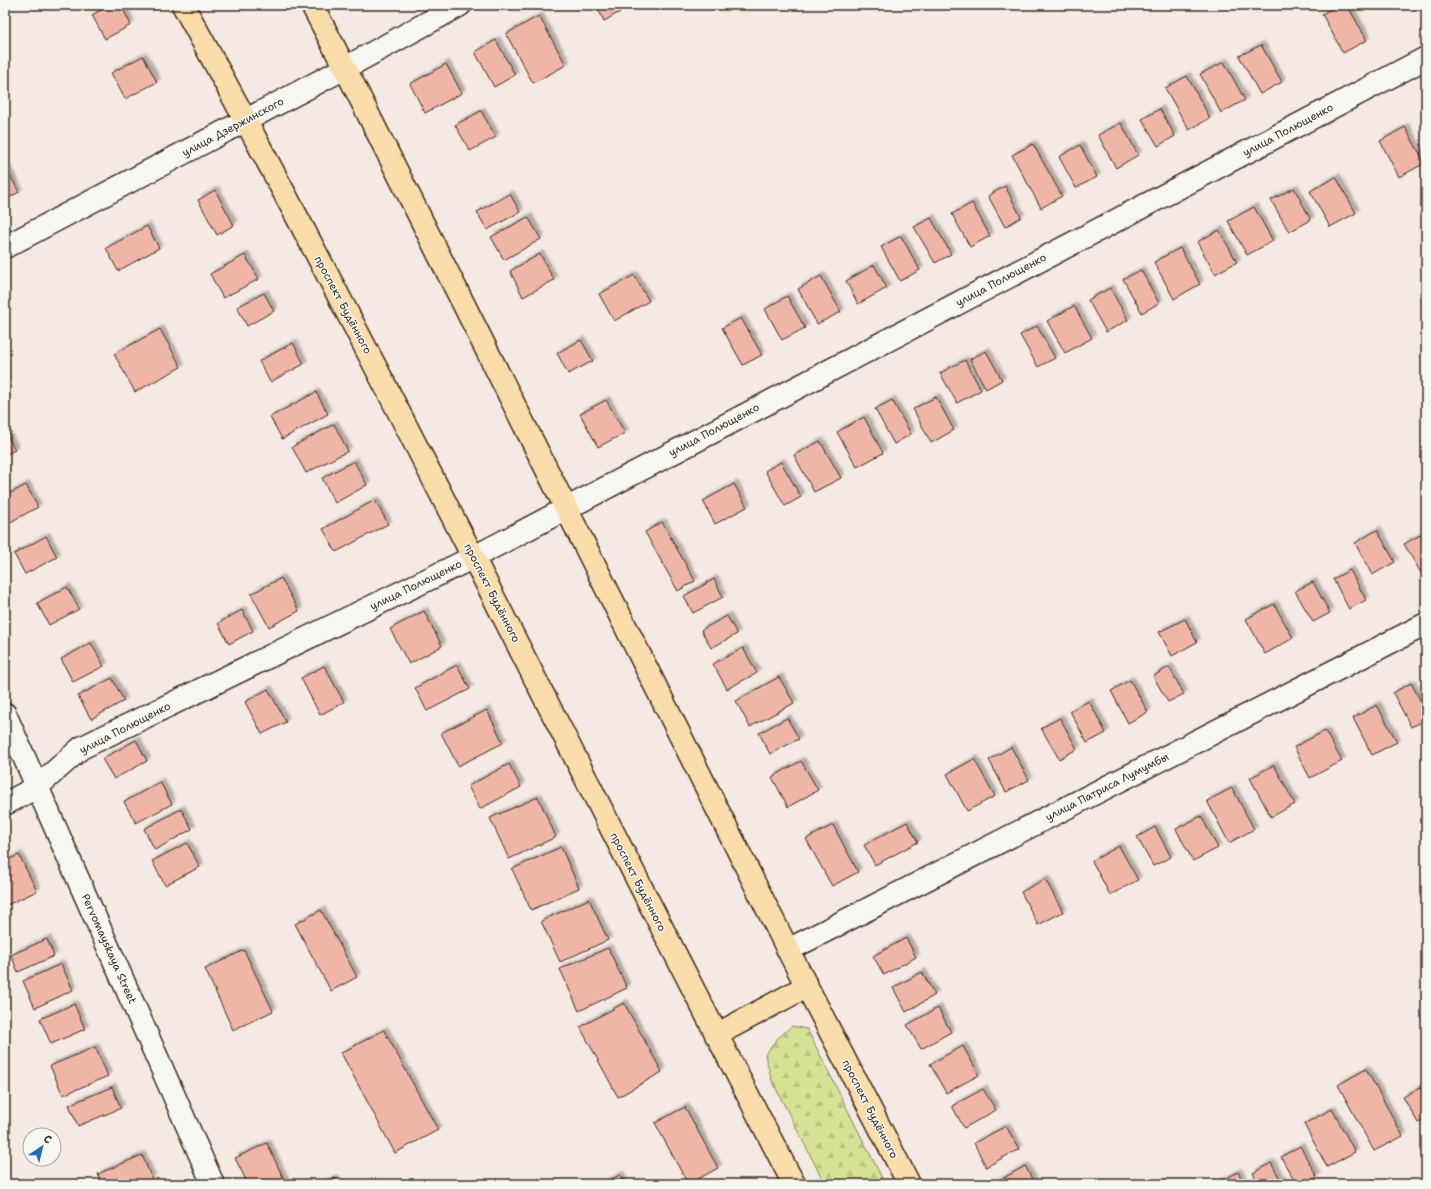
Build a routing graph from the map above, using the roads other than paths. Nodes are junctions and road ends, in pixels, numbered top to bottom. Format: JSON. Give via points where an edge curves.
{"nodes":[{"id":1,"x":183,"y":5,"type":"edge"},
{"id":2,"x":312,"y":5,"type":"edge"},
{"id":3,"x":460,"y":5,"type":"edge"},
{"id":4,"x":1426,"y":58,"type":"edge"},
{"id":5,"x":344,"y":68,"type":"junction"},
{"id":6,"x":246,"y":120,"type":"junction"},
{"id":7,"x":5,"y":247,"type":"edge"},
{"id":8,"x":565,"y":508,"type":"junction"},
{"id":9,"x":474,"y":556,"type":"junction"},
{"id":10,"x":1426,"y":624,"type":"edge"},
{"id":11,"x":5,"y":714,"type":"edge"},
{"id":12,"x":36,"y":787,"type":"junction"},
{"id":13,"x":5,"y":804,"type":"edge"},
{"id":14,"x":788,"y":950,"type":"junction"},
{"id":15,"x":807,"y":986,"type":"junction"},
{"id":16,"x":716,"y":1035,"type":"junction"},
{"id":17,"x":213,"y":1184,"type":"edge"},
{"id":18,"x":794,"y":1184,"type":"edge"},
{"id":19,"x":909,"y":1184,"type":"edge"}],
"edges":[{"from":1,"to":6,"type":"main road","name":"проспект Будённого"},
{"from":2,"to":5,"type":"main road","name":"проспект Будённого"},
{"from":3,"to":5,"type":"street","name":"улица Дзержинского"},
{"from":4,"to":8,"type":"street","name":"улица Полющенко"},
{"from":5,"to":6,"type":"street","name":"улица Дзержинского"},
{"from":5,"to":8,"type":"main road","name":"проспект Будённого"},
{"from":6,"to":7,"type":"street","name":"улица Дзержинского"},
{"from":6,"to":9,"type":"main road","name":"проспект Будённого"},
{"from":8,"to":9,"type":"street","name":"улица Полющенко"},
{"from":8,"to":14,"type":"main road","name":"проспект Будённого"},
{"from":9,"to":12,"type":"street","name":"улица Полющенко","via":[[81,748]]},
{"from":9,"to":16,"type":"main road","name":"проспект Будённого"},
{"from":10,"to":14,"type":"street","name":"улица Патриса Лумумбы"},
{"from":11,"to":12,"type":"street","name":"Pervomayskaya Street"},
{"from":12,"to":13,"type":"street","name":"улица Полющенко"},
{"from":12,"to":17,"type":"street","name":"Pervomayskaya Street"},
{"from":14,"to":15,"type":"main road","name":"проспект Будённого"},
{"from":15,"to":16,"type":"main road"},
{"from":15,"to":19,"type":"main road","name":"проспект Будённого"},
{"from":16,"to":18,"type":"main road","name":"проспект Будённого"}]}
